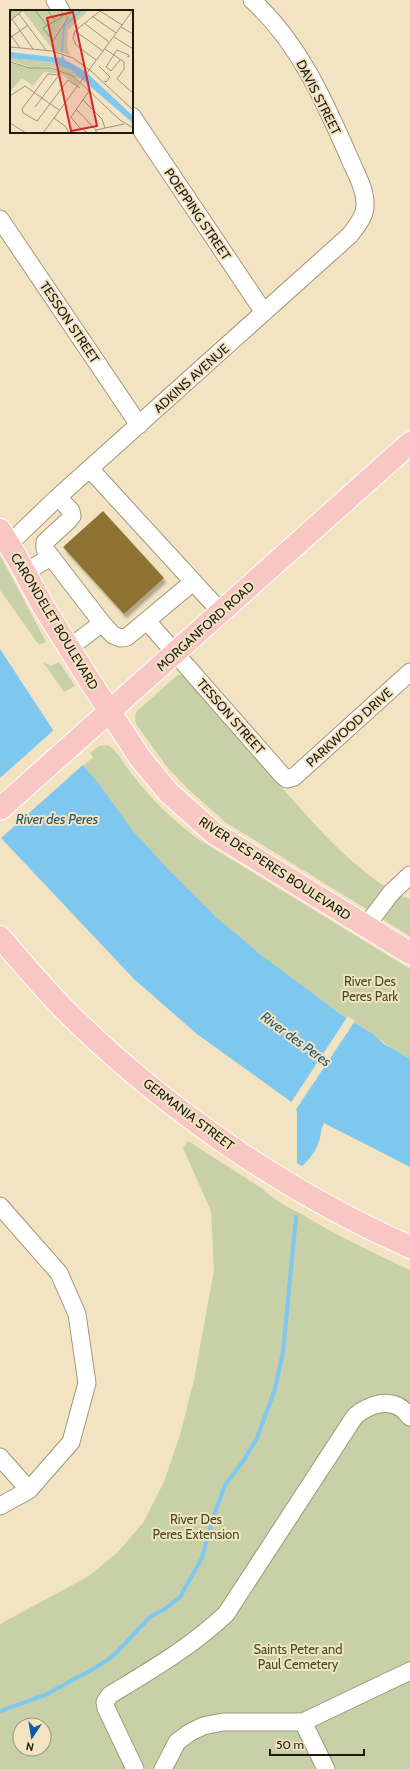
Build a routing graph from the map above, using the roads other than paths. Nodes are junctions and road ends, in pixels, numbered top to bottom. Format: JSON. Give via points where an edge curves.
{"nodes":[{"id":1,"x":55,"y":0,"type":"edge"},
{"id":2,"x":252,"y":0,"type":"edge"},
{"id":3,"x":60,"y":10,"type":"edge"},
{"id":4,"x":133,"y":117,"type":"edge"},
{"id":5,"x":365,"y":207,"type":"joint"},
{"id":6,"x":0,"y":219,"type":"edge"},
{"id":7,"x":263,"y":311,"type":"junction"},
{"id":8,"x":139,"y":425,"type":"junction"},
{"id":9,"x":410,"y":443,"type":"edge"},
{"id":10,"x":90,"y":469,"type":"junction"},
{"id":11,"x":58,"y":497,"type":"junction"},
{"id":12,"x":5,"y":537,"type":"edge"},
{"id":13,"x":50,"y":557,"type":"junction"},
{"id":14,"x":25,"y":573,"type":"junction"},
{"id":15,"x":193,"y":582,"type":"junction"},
{"id":16,"x":221,"y":612,"type":"junction"},
{"id":17,"x":147,"y":621,"type":"junction"},
{"id":18,"x":102,"y":623,"type":"junction"},
{"id":19,"x":69,"y":648,"type":"junction"},
{"id":20,"x":175,"y":652,"type":"junction"},
{"id":21,"x":410,"y":672,"type":"edge"},
{"id":22,"x":110,"y":711,"type":"junction"},
{"id":23,"x":287,"y":779,"type":"joint"},
{"id":24,"x":0,"y":809,"type":"edge"},
{"id":25,"x":410,"y":875,"type":"edge"},
{"id":26,"x":366,"y":926,"type":"junction"},
{"id":27,"x":0,"y":938,"type":"edge"},
{"id":28,"x":410,"y":953,"type":"edge"},
{"id":29,"x":0,"y":1206,"type":"edge"},
{"id":30,"x":410,"y":1247,"type":"edge"},
{"id":31,"x":410,"y":1417,"type":"edge"},
{"id":32,"x":0,"y":1457,"type":"edge"},
{"id":33,"x":29,"y":1490,"type":"junction"},
{"id":34,"x":0,"y":1506,"type":"edge"},
{"id":35,"x":410,"y":1671,"type":"edge"},
{"id":36,"x":303,"y":1722,"type":"junction"},
{"id":37,"x":135,"y":1769,"type":"edge"},
{"id":38,"x":164,"y":1769,"type":"edge"},
{"id":39,"x":326,"y":1769,"type":"edge"}],
"edges":[{"from":1,"to":3,"type":"street"},
{"from":2,"to":5,"type":"street","name":"DAVIS STREET","via":[[286,37],[311,76],[363,191]]},
{"from":4,"to":7,"type":"street","name":"POEPPING STREET"},
{"from":5,"to":7,"type":"street","name":"ADKINS AVENUE","via":[[360,222],[350,235]]},
{"from":6,"to":8,"type":"street","name":"TESSON STREET"},
{"from":7,"to":8,"type":"street","name":"ADKINS AVENUE"},
{"from":8,"to":10,"type":"street","name":"ADKINS AVENUE"},
{"from":9,"to":16,"type":"main road","name":"MORGANFORD ROAD"},
{"from":10,"to":11,"type":"street","name":"ADKINS AVENUE"},
{"from":10,"to":15,"type":"street"},
{"from":11,"to":12,"type":"street","name":"ADKINS AVENUE"},
{"from":11,"to":13,"type":"street","via":[[71,511],[72,516],[46,542],[45,549]]},
{"from":12,"to":14,"type":"main road","name":"CARONDELET BOULEVARD"},
{"from":13,"to":14,"type":"street"},
{"from":13,"to":18,"type":"street"},
{"from":14,"to":19,"type":"main road","name":"CARONDELET BOULEVARD"},
{"from":15,"to":16,"type":"street"},
{"from":15,"to":17,"type":"street"},
{"from":16,"to":20,"type":"main road","name":"MORGANFORD ROAD"},
{"from":17,"to":18,"type":"street","via":[[127,637],[120,638],[113,635]]},
{"from":17,"to":20,"type":"street","name":"TESSON STREET"},
{"from":18,"to":19,"type":"street"},
{"from":19,"to":22,"type":"main road","name":"CARONDELET BOULEVARD"},
{"from":20,"to":22,"type":"main road","name":"MORGANFORD ROAD"},
{"from":20,"to":23,"type":"street","name":"TESSON STREET"},
{"from":21,"to":23,"type":"street","name":"PARKWOOD DRIVE","via":[[294,777]]},
{"from":22,"to":24,"type":"main road","name":"MORGANFORD ROAD"},
{"from":22,"to":26,"type":"main road","name":"RIVER DES PERES BOULEVARD","via":[[140,758],[157,779],[203,824]]},
{"from":25,"to":26,"type":"street","via":[[391,893]]},
{"from":26,"to":28,"type":"main road","name":"RIVER DES PERES BOULEVARD"},
{"from":27,"to":30,"type":"main road","name":"GERMANIA STREET","via":[[67,1012],[120,1060],[198,1122],[308,1195]]},
{"from":29,"to":33,"type":"street","via":[[60,1273],[77,1314],[87,1383],[71,1442]]},
{"from":31,"to":37,"type":"street","via":[[401,1408],[389,1404],[376,1404],[364,1408],[354,1416],[226,1614],[179,1653],[110,1695],[105,1702],[106,1708]]},
{"from":32,"to":33,"type":"street"},
{"from":33,"to":34,"type":"street"},
{"from":35,"to":36,"type":"street"},
{"from":36,"to":38,"type":"street","via":[[223,1722],[203,1726],[177,1742]]},
{"from":36,"to":39,"type":"street"}]}
